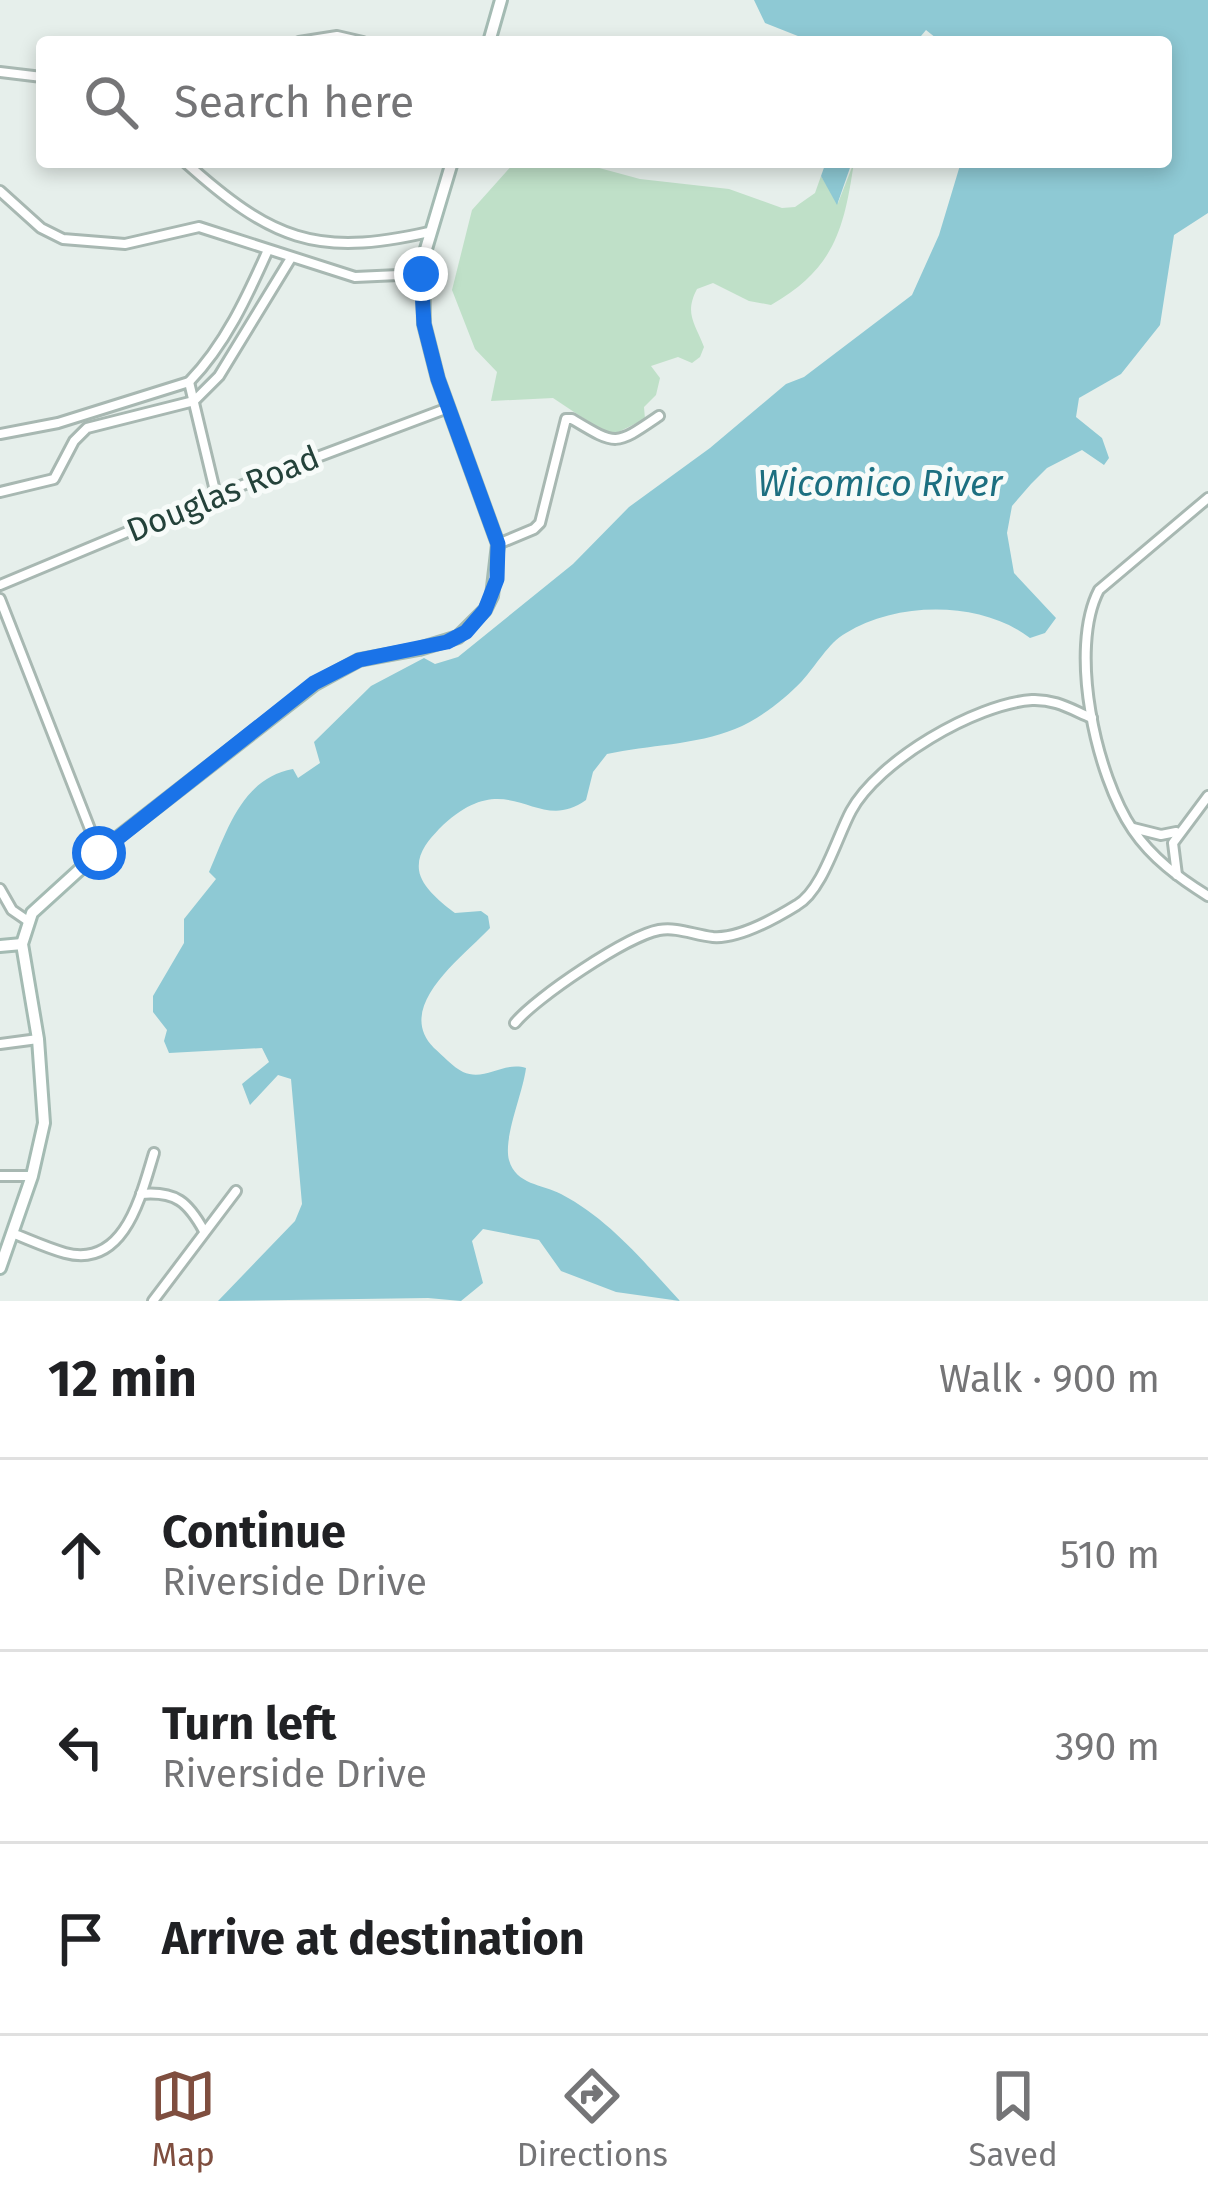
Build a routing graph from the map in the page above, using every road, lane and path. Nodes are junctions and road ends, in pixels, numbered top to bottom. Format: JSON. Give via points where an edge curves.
{"nodes":[{"id":1,"x":497,"y":1,"type":"edge"},
{"id":2,"x":490,"y":36,"type":"edge"},
{"id":3,"x":0,"y":72,"type":"edge"},
{"id":4,"x":36,"y":76,"type":"edge"},
{"id":5,"x":192,"y":168,"type":"edge"},
{"id":6,"x":450,"y":168,"type":"edge"},
{"id":7,"x":0,"y":191,"type":"edge"},
{"id":8,"x":429,"y":232,"type":"junction"},
{"id":9,"x":268,"y":250,"type":"junction"},
{"id":10,"x":291,"y":258,"type":"junction"},
{"id":11,"x":421,"y":274,"type":"junction"},
{"id":12,"x":189,"y":382,"type":"junction"},
{"id":13,"x":194,"y":401,"type":"junction"},
{"id":14,"x":448,"y":408,"type":"junction"},
{"id":15,"x":659,"y":416,"type":"dead end"},
{"id":16,"x":0,"y":434,"type":"edge"},
{"id":17,"x":0,"y":493,"type":"edge"},
{"id":18,"x":217,"y":495,"type":"junction"},
{"id":19,"x":1208,"y":498,"type":"edge"},
{"id":20,"x":498,"y":544,"type":"junction"},
{"id":21,"x":0,"y":585,"type":"edge"},
{"id":22,"x":0,"y":599,"type":"edge"},
{"id":23,"x":1092,"y":718,"type":"junction"},
{"id":24,"x":1208,"y":796,"type":"edge"},
{"id":25,"x":1130,"y":826,"type":"junction"},
{"id":26,"x":1178,"y":832,"type":"junction"},
{"id":27,"x":99,"y":853,"type":"junction"},
{"id":28,"x":1177,"y":877,"type":"junction"},
{"id":29,"x":0,"y":889,"type":"edge"},
{"id":30,"x":1208,"y":896,"type":"edge"},
{"id":31,"x":28,"y":921,"type":"junction"},
{"id":32,"x":22,"y":944,"type":"junction"},
{"id":33,"x":0,"y":946,"type":"edge"},
{"id":34,"x":515,"y":1023,"type":"dead end"},
{"id":35,"x":38,"y":1039,"type":"junction"},
{"id":36,"x":0,"y":1043,"type":"edge"},
{"id":37,"x":154,"y":1154,"type":"dead end"},
{"id":38,"x":0,"y":1176,"type":"edge"},
{"id":39,"x":32,"y":1176,"type":"junction"},
{"id":40,"x":236,"y":1191,"type":"dead end"},
{"id":41,"x":141,"y":1194,"type":"junction"},
{"id":42,"x":204,"y":1231,"type":"junction"},
{"id":43,"x":12,"y":1234,"type":"junction"},
{"id":44,"x":0,"y":1268,"type":"edge"},
{"id":45,"x":153,"y":1301,"type":"edge"}],
"edges":[{"from":1,"to":2,"type":"street"},
{"from":3,"to":4,"type":"street"},
{"from":5,"to":8,"type":"street","via":[[257,219],[325,243]]},
{"from":6,"to":8,"type":"street"},
{"from":7,"to":9,"type":"street","via":[[63,239],[125,244],[194,226]]},
{"from":8,"to":11,"type":"street"},
{"from":9,"to":10,"type":"street"},
{"from":9,"to":12,"type":"street","via":[[247,299]]},
{"from":10,"to":11,"type":"street","via":[[355,277]]},
{"from":10,"to":13,"type":"street","via":[[220,376]]},
{"from":11,"to":14,"type":"street","via":[[424,324]]},
{"from":12,"to":13,"type":"street"},
{"from":12,"to":16,"type":"street"},
{"from":13,"to":17,"type":"street","via":[[93,424],[74,441],[58,476]]},
{"from":13,"to":18,"type":"street"},
{"from":14,"to":18,"type":"street","name":"Douglas Road"},
{"from":14,"to":20,"type":"street"},
{"from":15,"to":20,"type":"street","via":[[618,441],[566,421],[540,523]]},
{"from":18,"to":21,"type":"street","name":"Douglas Road"},
{"from":19,"to":23,"type":"street","via":[[1099,590],[1086,638]]},
{"from":20,"to":27,"type":"street","via":[[492,596],[466,632],[338,668]]},
{"from":22,"to":27,"type":"street"},
{"from":23,"to":25,"type":"street"},
{"from":23,"to":34,"type":"street","via":[[1029,700],[951,728],[869,783],[800,904],[724,937],[678,929],[642,934]]},
{"from":24,"to":26,"type":"street"},
{"from":25,"to":26,"type":"street"},
{"from":25,"to":28,"type":"street"},
{"from":26,"to":28,"type":"street"},
{"from":27,"to":31,"type":"street"},
{"from":28,"to":30,"type":"street"},
{"from":29,"to":31,"type":"street"},
{"from":31,"to":32,"type":"street"},
{"from":32,"to":33,"type":"street"},
{"from":32,"to":35,"type":"street"},
{"from":35,"to":36,"type":"street"},
{"from":35,"to":39,"type":"street","via":[[44,1123]]},
{"from":37,"to":41,"type":"street"},
{"from":38,"to":39,"type":"street"},
{"from":39,"to":43,"type":"street"},
{"from":40,"to":42,"type":"street"},
{"from":41,"to":42,"type":"street","via":[[182,1198]]},
{"from":41,"to":43,"type":"street","via":[[120,1237],[93,1254]]},
{"from":42,"to":45,"type":"street"},
{"from":43,"to":44,"type":"street"}]}
